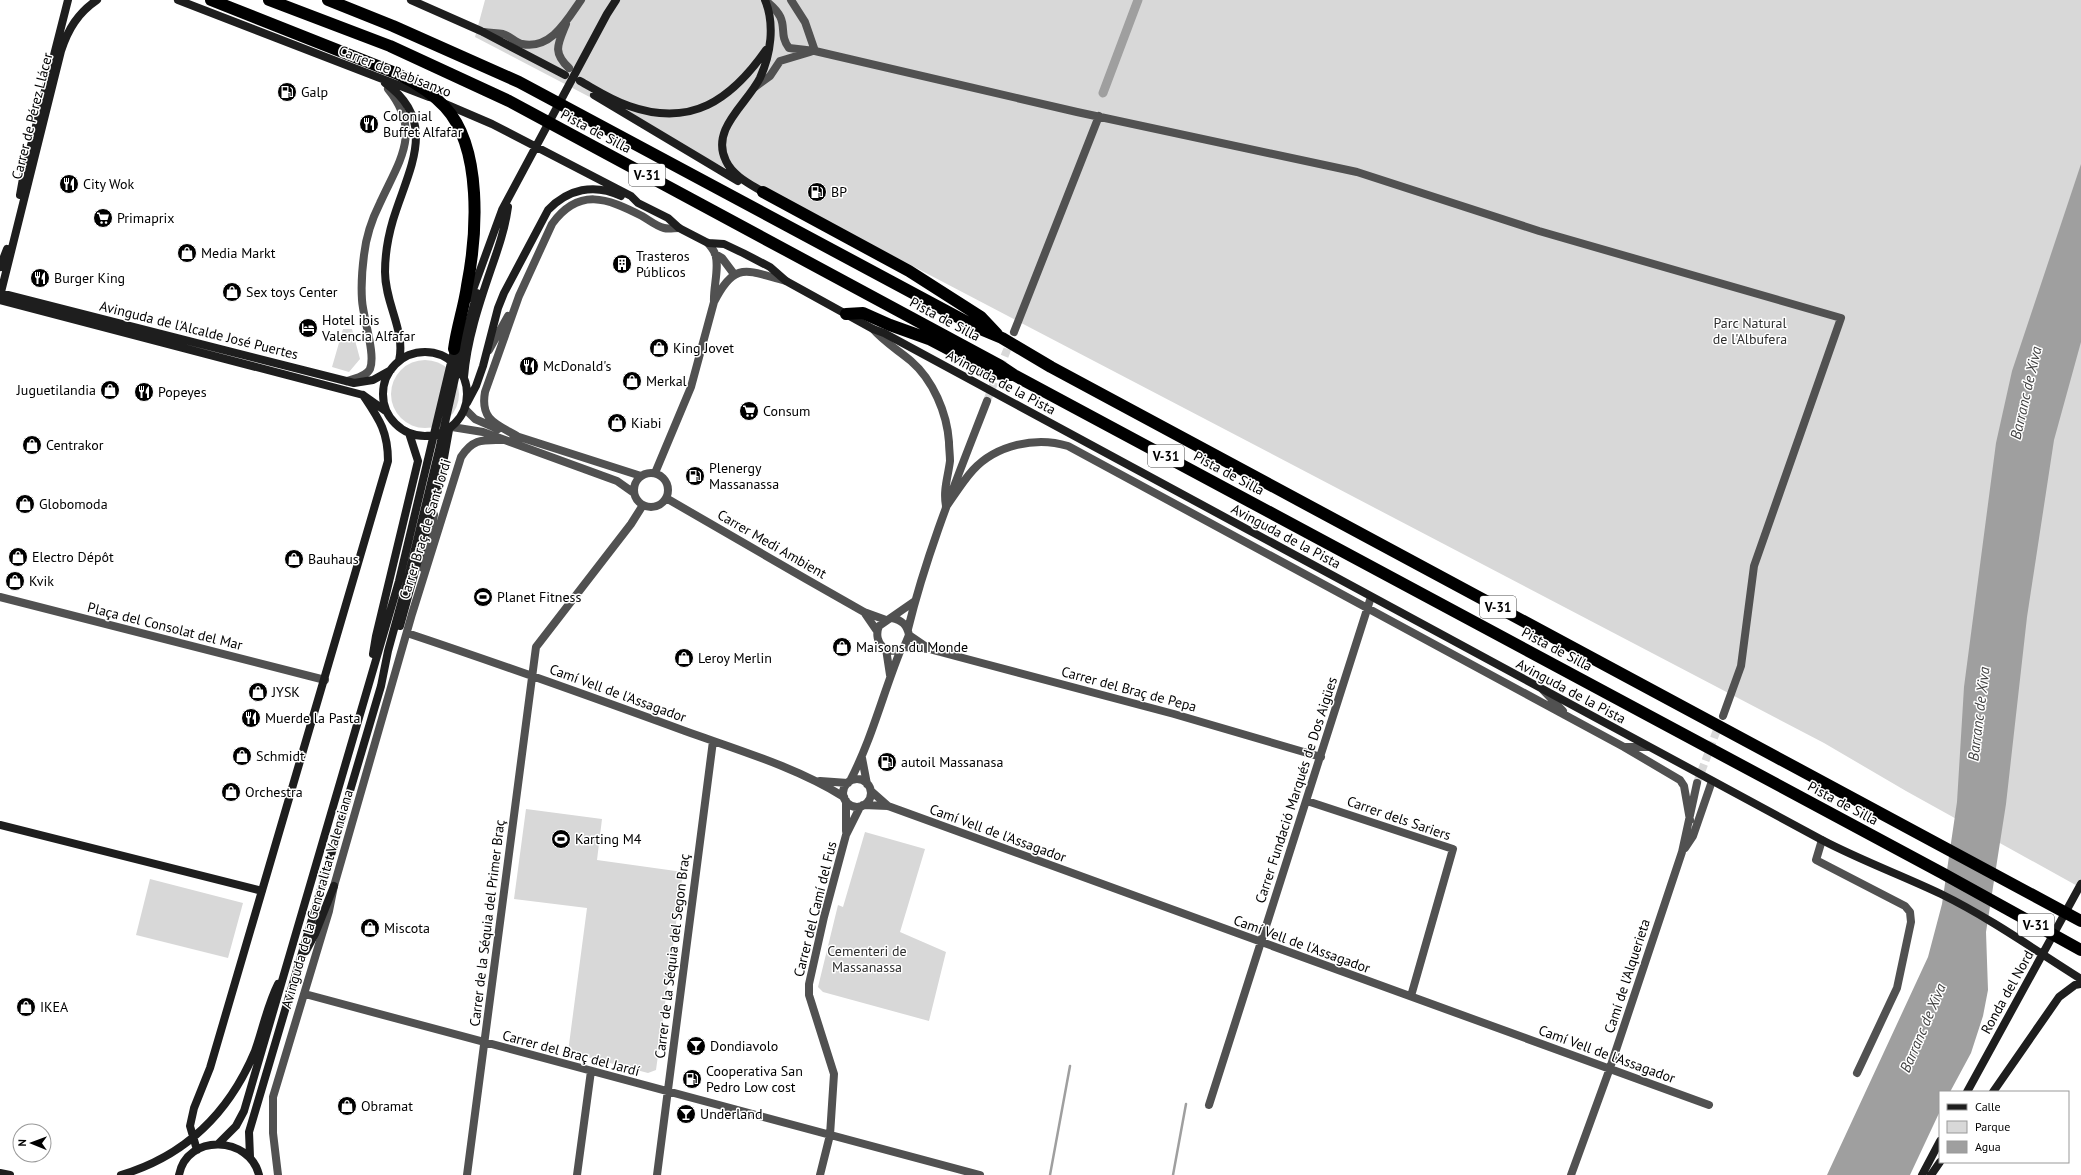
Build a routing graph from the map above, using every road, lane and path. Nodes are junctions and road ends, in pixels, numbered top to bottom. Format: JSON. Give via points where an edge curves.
{"nodes":[{"id":1,"x":68,"y":0,"type":"edge"},
{"id":2,"x":97,"y":0,"type":"edge"},
{"id":3,"x":178,"y":0,"type":"edge"},
{"id":4,"x":211,"y":0,"type":"edge"},
{"id":5,"x":269,"y":0,"type":"edge"},
{"id":6,"x":328,"y":0,"type":"edge"},
{"id":7,"x":411,"y":0,"type":"edge"},
{"id":8,"x":581,"y":0,"type":"edge"},
{"id":9,"x":616,"y":0,"type":"edge"},
{"id":10,"x":766,"y":0,"type":"edge"},
{"id":11,"x":791,"y":0,"type":"edge"},
{"id":12,"x":568,"y":18,"type":"junction"},
{"id":13,"x":481,"y":32,"type":"junction"},
{"id":14,"x":769,"y":46,"type":"junction"},
{"id":15,"x":815,"y":51,"type":"junction"},
{"id":16,"x":380,"y":79,"type":"junction"},
{"id":17,"x":755,"y":87,"type":"junction"},
{"id":18,"x":1099,"y":116,"type":"junction"},
{"id":19,"x":518,"y":180,"type":"junction"},
{"id":20,"x":763,"y":192,"type":"junction"},
{"id":21,"x":638,"y":202,"type":"junction"},
{"id":22,"x":508,"y":207,"type":"junction"},
{"id":23,"x":679,"y":228,"type":"junction"},
{"id":24,"x":708,"y":243,"type":"junction"},
{"id":25,"x":715,"y":254,"type":"junction"},
{"id":26,"x":0,"y":267,"type":"edge"},
{"id":27,"x":734,"y":274,"type":"junction"},
{"id":28,"x":786,"y":281,"type":"junction"},
{"id":29,"x":0,"y":296,"type":"edge"},
{"id":30,"x":519,"y":296,"type":"junction"},
{"id":31,"x":714,"y":302,"type":"junction"},
{"id":32,"x":846,"y":314,"type":"junction"},
{"id":33,"x":873,"y":330,"type":"junction"},
{"id":34,"x":1014,"y":332,"type":"tunnel mouth"},
{"id":35,"x":1002,"y":338,"type":"junction"},
{"id":36,"x":457,"y":350,"type":"junction"},
{"id":37,"x":487,"y":352,"type":"junction"},
{"id":38,"x":399,"y":361,"type":"junction"},
{"id":39,"x":391,"y":370,"type":"junction"},
{"id":40,"x":1014,"y":375,"type":"junction"},
{"id":41,"x":464,"y":377,"type":"junction"},
{"id":42,"x":347,"y":381,"type":"junction"},
{"id":43,"x":363,"y":395,"type":"junction"},
{"id":44,"x":987,"y":401,"type":"tunnel mouth"},
{"id":45,"x":466,"y":406,"type":"junction"},
{"id":46,"x":387,"y":412,"type":"junction"},
{"id":47,"x":450,"y":428,"type":"junction"},
{"id":48,"x":409,"y":433,"type":"junction"},
{"id":49,"x":517,"y":436,"type":"junction"},
{"id":50,"x":503,"y":440,"type":"junction"},
{"id":51,"x":435,"y":449,"type":"junction"},
{"id":52,"x":655,"y":473,"type":"junction"},
{"id":53,"x":641,"y":476,"type":"junction"},
{"id":54,"x":440,"y":480,"type":"junction"},
{"id":55,"x":634,"y":493,"type":"junction"},
{"id":56,"x":666,"y":498,"type":"junction"},
{"id":57,"x":643,"y":505,"type":"junction"},
{"id":58,"x":946,"y":507,"type":"junction"},
{"id":59,"x":0,"y":597,"type":"edge"},
{"id":60,"x":1371,"y":597,"type":"junction"},
{"id":61,"x":915,"y":601,"type":"junction"},
{"id":62,"x":1368,"y":608,"type":"junction"},
{"id":63,"x":864,"y":612,"type":"junction"},
{"id":64,"x":412,"y":614,"type":"junction"},
{"id":65,"x":889,"y":619,"type":"junction"},
{"id":66,"x":877,"y":631,"type":"junction"},
{"id":67,"x":909,"y":632,"type":"junction"},
{"id":68,"x":407,"y":633,"type":"junction"},
{"id":69,"x":902,"y":648,"type":"junction"},
{"id":70,"x":929,"y":649,"type":"junction"},
{"id":71,"x":886,"y":650,"type":"junction"},
{"id":72,"x":531,"y":675,"type":"junction"},
{"id":73,"x":890,"y":676,"type":"junction"},
{"id":74,"x":325,"y":680,"type":"junction"},
{"id":75,"x":370,"y":681,"type":"junction"},
{"id":76,"x":381,"y":686,"type":"junction"},
{"id":77,"x":1543,"y":690,"type":"junction"},
{"id":78,"x":1537,"y":700,"type":"junction"},
{"id":79,"x":1555,"y":703,"type":"junction"},
{"id":80,"x":1573,"y":706,"type":"junction"},
{"id":81,"x":1723,"y":716,"type":"tunnel mouth"},
{"id":82,"x":1568,"y":717,"type":"junction"},
{"id":83,"x":713,"y":741,"type":"junction"},
{"id":84,"x":1624,"y":747,"type":"junction"},
{"id":85,"x":1648,"y":747,"type":"junction"},
{"id":86,"x":1321,"y":757,"type":"junction"},
{"id":87,"x":862,"y":758,"type":"junction"},
{"id":88,"x":819,"y":781,"type":"junction"},
{"id":89,"x":1712,"y":781,"type":"junction"},
{"id":90,"x":849,"y":782,"type":"junction"},
{"id":91,"x":1697,"y":783,"type":"tunnel mouth"},
{"id":92,"x":869,"y":788,"type":"junction"},
{"id":93,"x":845,"y":799,"type":"junction"},
{"id":94,"x":1307,"y":801,"type":"junction"},
{"id":95,"x":861,"y":806,"type":"junction"},
{"id":96,"x":888,"y":806,"type":"junction"},
{"id":97,"x":1690,"y":820,"type":"junction"},
{"id":98,"x":0,"y":825,"type":"edge"},
{"id":99,"x":846,"y":835,"type":"junction"},
{"id":100,"x":1822,"y":840,"type":"junction"},
{"id":101,"x":1682,"y":852,"type":"junction"},
{"id":102,"x":2081,"y":884,"type":"edge"},
{"id":103,"x":334,"y":886,"type":"junction"},
{"id":104,"x":262,"y":891,"type":"junction"},
{"id":105,"x":2081,"y":921,"type":"edge"},
{"id":106,"x":1260,"y":942,"type":"junction"},
{"id":107,"x":2081,"y":950,"type":"edge"},
{"id":108,"x":288,"y":964,"type":"junction"},
{"id":109,"x":298,"y":965,"type":"junction"},
{"id":110,"x":2081,"y":979,"type":"edge"},
{"id":111,"x":2081,"y":984,"type":"edge"},
{"id":112,"x":305,"y":994,"type":"junction"},
{"id":113,"x":1411,"y":996,"type":"junction"},
{"id":114,"x":484,"y":1044,"type":"junction"},
{"id":115,"x":1610,"y":1068,"type":"junction"},
{"id":116,"x":591,"y":1071,"type":"junction"},
{"id":117,"x":1857,"y":1073,"type":"dead end"},
{"id":118,"x":668,"y":1091,"type":"junction"},
{"id":119,"x":1968,"y":1091,"type":"edge"},
{"id":120,"x":1994,"y":1091,"type":"edge"},
{"id":121,"x":1209,"y":1105,"type":"dead end"},
{"id":122,"x":1708,"y":1105,"type":"dead end"},
{"id":123,"x":830,"y":1135,"type":"junction"},
{"id":124,"x":1939,"y":1143,"type":"edge"},
{"id":125,"x":218,"y":1144,"type":"junction"},
{"id":126,"x":197,"y":1150,"type":"junction"},
{"id":127,"x":250,"y":1157,"type":"junction"},
{"id":128,"x":1939,"y":1163,"type":"edge"},
{"id":129,"x":0,"y":1173,"type":"edge"},
{"id":130,"x":177,"y":1174,"type":"edge"},
{"id":131,"x":10,"y":1175,"type":"edge"},
{"id":132,"x":121,"y":1175,"type":"edge"},
{"id":133,"x":259,"y":1175,"type":"edge"},
{"id":134,"x":278,"y":1175,"type":"edge"},
{"id":135,"x":467,"y":1175,"type":"edge"},
{"id":136,"x":577,"y":1175,"type":"edge"},
{"id":137,"x":656,"y":1175,"type":"edge"},
{"id":138,"x":820,"y":1175,"type":"edge"},
{"id":139,"x":980,"y":1175,"type":"edge"},
{"id":140,"x":1571,"y":1175,"type":"edge"},
{"id":141,"x":1922,"y":1175,"type":"edge"},
{"id":142,"x":1930,"y":1175,"type":"edge"}],
"edges":[{"from":1,"to":26,"type":"street","name":"Carrer de Pérez Llácer","via":[[5,256]]},
{"from":2,"to":29,"type":"street","name":"Carrer de Pérez Llácer","via":[[77,18],[61,51]]},
{"from":3,"to":16,"type":"street","name":"Carrer de Rabisanxo"},
{"from":4,"to":36,"type":"highway","via":[[398,74],[424,87],[446,108],[466,146],[474,195],[474,248]]},
{"from":5,"to":40,"type":"highway","name":"Pista de Silla","number":"V-31","via":[[390,46],[509,101]]},
{"from":6,"to":35,"type":"highway","name":"Pista de Silla","number":"V-31","via":[[519,82],[978,328]]},
{"from":7,"to":13,"type":"street"},
{"from":8,"to":12,"type":"street"},
{"from":9,"to":19,"type":"street"},
{"from":10,"to":14,"type":"street","via":[[771,19]]},
{"from":10,"to":15,"type":"street","via":[[782,16],[785,42],[789,48]]},
{"from":11,"to":15,"type":"street","via":[[805,22]]},
{"from":12,"to":13,"type":"street","via":[[552,37],[544,43],[533,45],[521,43],[503,34]]},
{"from":12,"to":13,"type":"street","via":[[558,44],[560,60],[567,72]]},
{"from":14,"to":17,"type":"street","via":[[766,62]]},
{"from":14,"to":20,"type":"street","via":[[746,77],[731,92],[702,108],[685,112],[646,111],[618,101],[580,81],[745,185]]},
{"from":15,"to":17,"type":"street","via":[[780,61],[770,76]]},
{"from":15,"to":18,"type":"street"},
{"from":16,"to":21,"type":"street","name":"Carrer de Rabisanxo","via":[[492,124]]},
{"from":16,"to":38,"type":"street","via":[[404,98],[417,133],[414,158],[393,221],[386,259],[386,289],[401,343]]},
{"from":16,"to":42,"type":"street","via":[[400,107],[405,126],[405,140],[401,160],[375,215],[364,254],[362,300],[373,359],[366,373]]},
{"from":17,"to":20,"type":"street","via":[[728,123],[723,134],[722,150],[726,162],[734,172]]},
{"from":18,"to":34,"type":"street"},
{"from":18,"to":81,"type":"street","via":[[1357,172],[1539,231],[1840,318],[1754,566],[1742,666]]},
{"from":19,"to":22,"type":"street"},
{"from":19,"to":36,"type":"street","via":[[486,249]]},
{"from":20,"to":35,"type":"highway","via":[[909,271],[981,317]]},
{"from":21,"to":23,"type":"street","name":"Carrer de Rabisanxo","via":[[668,218]]},
{"from":21,"to":37,"type":"street","via":[[596,189],[569,193],[557,201],[541,220],[504,293]]},
{"from":22,"to":36,"type":"street"},
{"from":22,"to":41,"type":"street","via":[[506,224],[469,344]]},
{"from":23,"to":24,"type":"street","name":"Carrer de Rabisanxo"},
{"from":23,"to":30,"type":"street","name":"Carrer de Rabisanxo","via":[[664,228],[607,200],[594,199],[568,207],[552,224]]},
{"from":24,"to":25,"type":"street"},
{"from":24,"to":28,"type":"street","name":"Carrer de Rabisanxo","via":[[724,244],[743,252],[770,267]]},
{"from":25,"to":27,"type":"street","via":[[722,258]]},
{"from":25,"to":31,"type":"street"},
{"from":27,"to":28,"type":"street","name":"Avinguda de la Pista","via":[[753,272]]},
{"from":27,"to":31,"type":"street","via":[[722,285]]},
{"from":28,"to":32,"type":"street","name":"Avinguda de la Pista"},
{"from":29,"to":42,"type":"street","name":"Avinguda de l'Alcalde José Puertes"},
{"from":29,"to":43,"type":"street","name":"Avinguda de l'Alcalde José Puertes"},
{"from":30,"to":37,"type":"street"},
{"from":30,"to":49,"type":"street","via":[[483,403],[488,418]]},
{"from":31,"to":52,"type":"street","via":[[691,387]]},
{"from":32,"to":33,"type":"street","name":"Avinguda de la Pista"},
{"from":32,"to":40,"type":"highway","via":[[863,313],[890,326],[929,339],[994,372]]},
{"from":33,"to":58,"type":"street","via":[[881,340],[896,348],[922,373],[942,409],[950,460],[944,495]]},
{"from":33,"to":60,"type":"street","name":"Avinguda de la Pista","via":[[884,333]]},
{"from":35,"to":105,"type":"highway","name":"Pista de Silla","number":"V-31","via":[[1051,367]]},
{"from":36,"to":51,"type":"street"},
{"from":37,"to":45,"type":"street","via":[[476,386]]},
{"from":38,"to":39,"type":"street"},
{"from":38,"to":41,"type":"street","via":[[416,353],[435,353],[457,366]]},
{"from":39,"to":42,"type":"street","name":"Avinguda de l'Alcalde José Puertes","via":[[373,380],[354,383]]},
{"from":39,"to":46,"type":"street","via":[[383,390]]},
{"from":40,"to":107,"type":"highway","name":"Pista de Silla","number":"V-31"},
{"from":41,"to":45,"type":"street","via":[[467,389]]},
{"from":43,"to":46,"type":"street","name":"Avinguda de l'Alcalde José Puertes"},
{"from":43,"to":74,"type":"street","via":[[382,424],[388,446],[388,461]]},
{"from":44,"to":58,"type":"street"},
{"from":45,"to":47,"type":"street","via":[[460,419]]},
{"from":45,"to":49,"type":"street","via":[[475,419]]},
{"from":46,"to":48,"type":"street","via":[[400,428]]},
{"from":47,"to":48,"type":"street","via":[[436,435]]},
{"from":47,"to":50,"type":"street","via":[[483,432]]},
{"from":47,"to":54,"type":"street"},
{"from":48,"to":75,"type":"street","via":[[418,461],[376,636]]},
{"from":49,"to":53,"type":"street"},
{"from":50,"to":55,"type":"street","via":[[617,481]]},
{"from":50,"to":64,"type":"street","name":"Carrer Braç de Sant Jordi","via":[[480,440],[467,448],[461,457]]},
{"from":51,"to":75,"type":"street"},
{"from":51,"to":76,"type":"street","via":[[407,582]]},
{"from":52,"to":53,"type":"street"},
{"from":52,"to":56,"type":"street","via":[[662,476],[667,485]]},
{"from":53,"to":55,"type":"street","via":[[635,484]]},
{"from":54,"to":64,"type":"street"},
{"from":54,"to":76,"type":"street","via":[[405,611]]},
{"from":55,"to":57,"type":"street"},
{"from":56,"to":57,"type":"street","via":[[656,506]]},
{"from":56,"to":63,"type":"street","name":"Carrer Medi Ambient"},
{"from":57,"to":72,"type":"street","name":"Carrer de la Séquia del Primer Braç","via":[[536,647]]},
{"from":58,"to":61,"type":"street"},
{"from":58,"to":62,"type":"street","name":"Avinguda de la Pista","via":[[964,480],[989,457],[1021,444],[1054,442],[1068,446]]},
{"from":59,"to":74,"type":"street","name":"Plaça del Consolat del Mar"},
{"from":60,"to":62,"type":"street","name":"Carrer Fundació Marqués de Dos Aigües"},
{"from":60,"to":77,"type":"street","name":"Avinguda de la Pista"},
{"from":61,"to":65,"type":"street"},
{"from":61,"to":67,"type":"street"},
{"from":62,"to":78,"type":"street","name":"Avinguda de la Pista"},
{"from":62,"to":86,"type":"street","name":"Carrer Fundació Marqués de Dos Aigües"},
{"from":63,"to":65,"type":"street","name":"Carrer Medi Ambient"},
{"from":63,"to":66,"type":"street","name":"Carrer Medi Ambient"},
{"from":64,"to":68,"type":"street","name":"Carrer Braç de Sant Jordi"},
{"from":65,"to":66,"type":"street","via":[[882,623]]},
{"from":65,"to":67,"type":"street","via":[[899,619]]},
{"from":66,"to":71,"type":"street","via":[[878,642]]},
{"from":67,"to":69,"type":"street"},
{"from":67,"to":70,"type":"street","name":"Carrer del Braç de Pepa"},
{"from":68,"to":72,"type":"street","name":"Camí Vell de l'Assagador"},
{"from":68,"to":103,"type":"street","name":"Avinguda de la Generalitat Valenciana"},
{"from":69,"to":70,"type":"street","name":"Carrer del Braç de Pepa"},
{"from":69,"to":71,"type":"street"},
{"from":69,"to":73,"type":"street"},
{"from":70,"to":86,"type":"street","name":"Carrer del Braç de Pepa","via":[[1174,714]]},
{"from":71,"to":73,"type":"street"},
{"from":72,"to":83,"type":"street","name":"Camí Vell de l'Assagador"},
{"from":72,"to":114,"type":"street","name":"Carrer de la Séquia del Primer Braç"},
{"from":73,"to":87,"type":"street"},
{"from":74,"to":104,"type":"street"},
{"from":75,"to":108,"type":"street"},
{"from":76,"to":109,"type":"street"},
{"from":77,"to":79,"type":"street"},
{"from":77,"to":80,"type":"street","name":"Avinguda de la Pista"},
{"from":78,"to":79,"type":"street"},
{"from":78,"to":82,"type":"street","name":"Avinguda de la Pista"},
{"from":79,"to":80,"type":"street"},
{"from":79,"to":82,"type":"street"},
{"from":80,"to":85,"type":"street","name":"Avinguda de la Pista"},
{"from":82,"to":84,"type":"street","name":"Avinguda de la Pista"},
{"from":83,"to":88,"type":"street","name":"Camí Vell de l'Assagador"},
{"from":83,"to":118,"type":"street","name":"Carrer de la Séquia del Segon Braç"},
{"from":84,"to":85,"type":"street"},
{"from":84,"to":97,"type":"street","name":"Avinguda de la Pista","via":[[1680,780],[1686,792]]},
{"from":85,"to":89,"type":"street","name":"Avinguda de la Pista"},
{"from":86,"to":94,"type":"street","name":"Carrer Fundació Marqués de Dos Aigües"},
{"from":87,"to":90,"type":"street"},
{"from":87,"to":92,"type":"street"},
{"from":88,"to":90,"type":"street","name":"Camí Vell de l'Assagador"},
{"from":88,"to":93,"type":"street","name":"Camí Vell de l'Assagador"},
{"from":89,"to":100,"type":"street","name":"Avinguda de la Pista"},
{"from":89,"to":101,"type":"street","name":"Camí de l'Alquerieta","via":[[1693,836]]},
{"from":90,"to":92,"type":"street","via":[[859,780]]},
{"from":90,"to":93,"type":"street","via":[[844,789]]},
{"from":91,"to":97,"type":"street","name":"Camí de l'Alquerieta"},
{"from":92,"to":95,"type":"street","via":[[869,800]]},
{"from":92,"to":96,"type":"street","name":"Camí Vell de l'Assagador"},
{"from":93,"to":95,"type":"street","via":[[852,806]]},
{"from":93,"to":99,"type":"street","name":"Carrer del Camí del Fus"},
{"from":94,"to":106,"type":"street","name":"Carrer Fundació Marqués de Dos Aigües"},
{"from":94,"to":113,"type":"street","name":"Carrer dels Sariers","via":[[1453,849]]},
{"from":95,"to":96,"type":"street","name":"Camí Vell de l'Assagador"},
{"from":95,"to":99,"type":"street","name":"Carrer del Camí del Fus"},
{"from":96,"to":106,"type":"street","name":"Camí Vell de l'Assagador"},
{"from":97,"to":101,"type":"street","name":"Camí de l'Alquerieta"},
{"from":98,"to":104,"type":"street"},
{"from":99,"to":123,"type":"street","name":"Carrer del Camí del Fus","via":[[809,984],[834,1074]]},
{"from":100,"to":110,"type":"street","name":"Avinguda de la Pista","via":[[1850,855],[1942,894],[1991,921]]},
{"from":100,"to":117,"type":"street","via":[[1816,860],[1906,906],[1910,912],[1911,922],[1897,988]]},
{"from":101,"to":115,"type":"street","name":"Camí de l'Alquerieta"},
{"from":102,"to":119,"type":"street","name":"Ronda del Nord"},
{"from":103,"to":109,"type":"street","via":[[315,934]]},
{"from":103,"to":112,"type":"street","name":"Avinguda de la Generalitat Valenciana"},
{"from":104,"to":126,"type":"street","via":[[210,1068],[194,1108],[190,1126]]},
{"from":106,"to":113,"type":"street","name":"Camí Vell de l'Assagador"},
{"from":106,"to":121,"type":"street","name":"Carrer Fundació Marqués de Dos Aigües"},
{"from":108,"to":125,"type":"street","via":[[244,1111],[236,1126]]},
{"from":108,"to":132,"type":"street","via":[[271,997],[255,1051],[243,1075],[211,1122],[184,1145],[150,1165]]},
{"from":109,"to":127,"type":"street","via":[[249,1132]]},
{"from":111,"to":120,"type":"street","via":[[2059,997]]},
{"from":112,"to":114,"type":"street","name":"Carrer del Braç del Jardí"},
{"from":112,"to":134,"type":"street","name":"Avinguda de la Generalitat Valenciana","via":[[294,1023],[272,1103]]},
{"from":113,"to":115,"type":"street","name":"Camí Vell de l'Assagador"},
{"from":114,"to":116,"type":"street","name":"Carrer del Braç del Jardí"},
{"from":114,"to":135,"type":"street","name":"Carrer de la Séquia del Primer Braç"},
{"from":115,"to":122,"type":"street","name":"Camí Vell de l'Assagador"},
{"from":115,"to":140,"type":"street","name":"Camí de l'Alquerieta"},
{"from":116,"to":118,"type":"street","name":"Carrer del Braç del Jardí"},
{"from":116,"to":136,"type":"street"},
{"from":118,"to":123,"type":"street","name":"Carrer del Braç del Jardí"},
{"from":118,"to":137,"type":"street","name":"Carrer de la Séquia del Segon Braç"},
{"from":123,"to":138,"type":"street","name":"Carrer del Camí del Fus"},
{"from":123,"to":139,"type":"street","name":"Carrer del Braç del Jardí"},
{"from":124,"to":141,"type":"street"},
{"from":125,"to":126,"type":"street","via":[[207,1145]]},
{"from":125,"to":127,"type":"street","via":[[232,1146]]},
{"from":126,"to":130,"type":"street","via":[[186,1159]]},
{"from":127,"to":133,"type":"street"},
{"from":128,"to":142,"type":"street"},
{"from":129,"to":131,"type":"street"}]}
